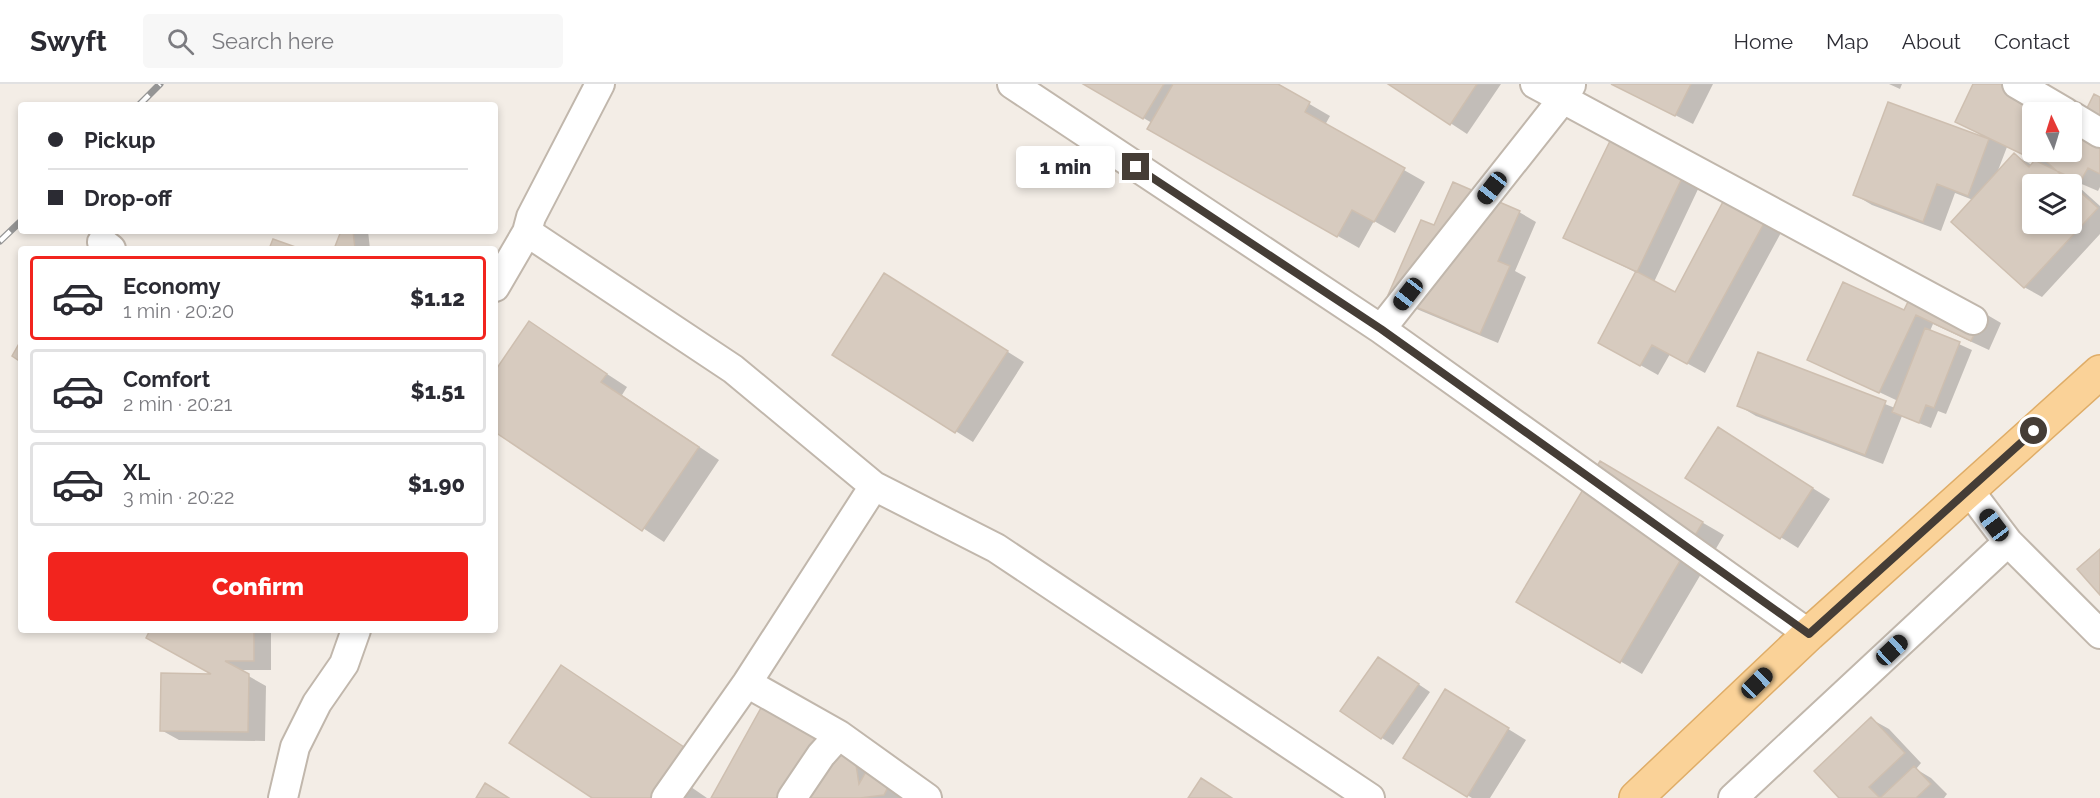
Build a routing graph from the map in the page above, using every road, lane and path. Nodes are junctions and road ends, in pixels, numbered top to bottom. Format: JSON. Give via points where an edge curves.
{"nodes":[{"id":1,"x":600,"y":84,"type":"edge"},
{"id":2,"x":1011,"y":84,"type":"edge"},
{"id":3,"x":1534,"y":84,"type":"edge"},
{"id":4,"x":2017,"y":84,"type":"edge"},
{"id":5,"x":1567,"y":92,"type":"edge"},
{"id":6,"x":2048,"y":102,"type":"edge"},
{"id":7,"x":2082,"y":122,"type":"edge"},
{"id":8,"x":2100,"y":133,"type":"edge"},
{"id":9,"x":527,"y":232,"type":"junction"},
{"id":10,"x":498,"y":282,"type":"edge"},
{"id":11,"x":1973,"y":320,"type":"dead end"},
{"id":12,"x":1381,"y":329,"type":"junction"},
{"id":13,"x":2100,"y":372,"type":"edge"},
{"id":14,"x":874,"y":486,"type":"junction"},
{"id":15,"x":1968,"y":489,"type":"junction"},
{"id":16,"x":2008,"y":542,"type":"junction"},
{"id":17,"x":355,"y":633,"type":"edge"},
{"id":18,"x":1809,"y":634,"type":"junction"},
{"id":19,"x":2100,"y":634,"type":"edge"},
{"id":20,"x":747,"y":683,"type":"junction"},
{"id":21,"x":839,"y":735,"type":"junction"},
{"id":22,"x":283,"y":798,"type":"edge"},
{"id":23,"x":666,"y":798,"type":"edge"},
{"id":24,"x":792,"y":798,"type":"edge"},
{"id":25,"x":927,"y":798,"type":"edge"},
{"id":26,"x":1370,"y":798,"type":"edge"},
{"id":27,"x":1636,"y":798,"type":"edge"},
{"id":28,"x":1733,"y":798,"type":"edge"}],
"edges":[{"from":1,"to":9,"type":"street","via":[[531,217]]},
{"from":2,"to":12,"type":"street"},
{"from":3,"to":5,"type":"street"},
{"from":4,"to":6,"type":"street"},
{"from":5,"to":11,"type":"street"},
{"from":5,"to":12,"type":"street"},
{"from":7,"to":8,"type":"street"},
{"from":9,"to":10,"type":"street"},
{"from":9,"to":14,"type":"street","via":[[733,369]]},
{"from":12,"to":18,"type":"street"},
{"from":13,"to":15,"type":"main road"},
{"from":14,"to":20,"type":"street"},
{"from":14,"to":26,"type":"street","via":[[996,548]]},
{"from":15,"to":16,"type":"street"},
{"from":15,"to":18,"type":"main road"},
{"from":16,"to":19,"type":"street"},
{"from":16,"to":28,"type":"street"},
{"from":17,"to":22,"type":"street","via":[[344,664],[317,703],[295,747]]},
{"from":18,"to":27,"type":"main road"},
{"from":20,"to":21,"type":"street"},
{"from":20,"to":23,"type":"street"},
{"from":21,"to":24,"type":"street"},
{"from":21,"to":25,"type":"street"}]}
